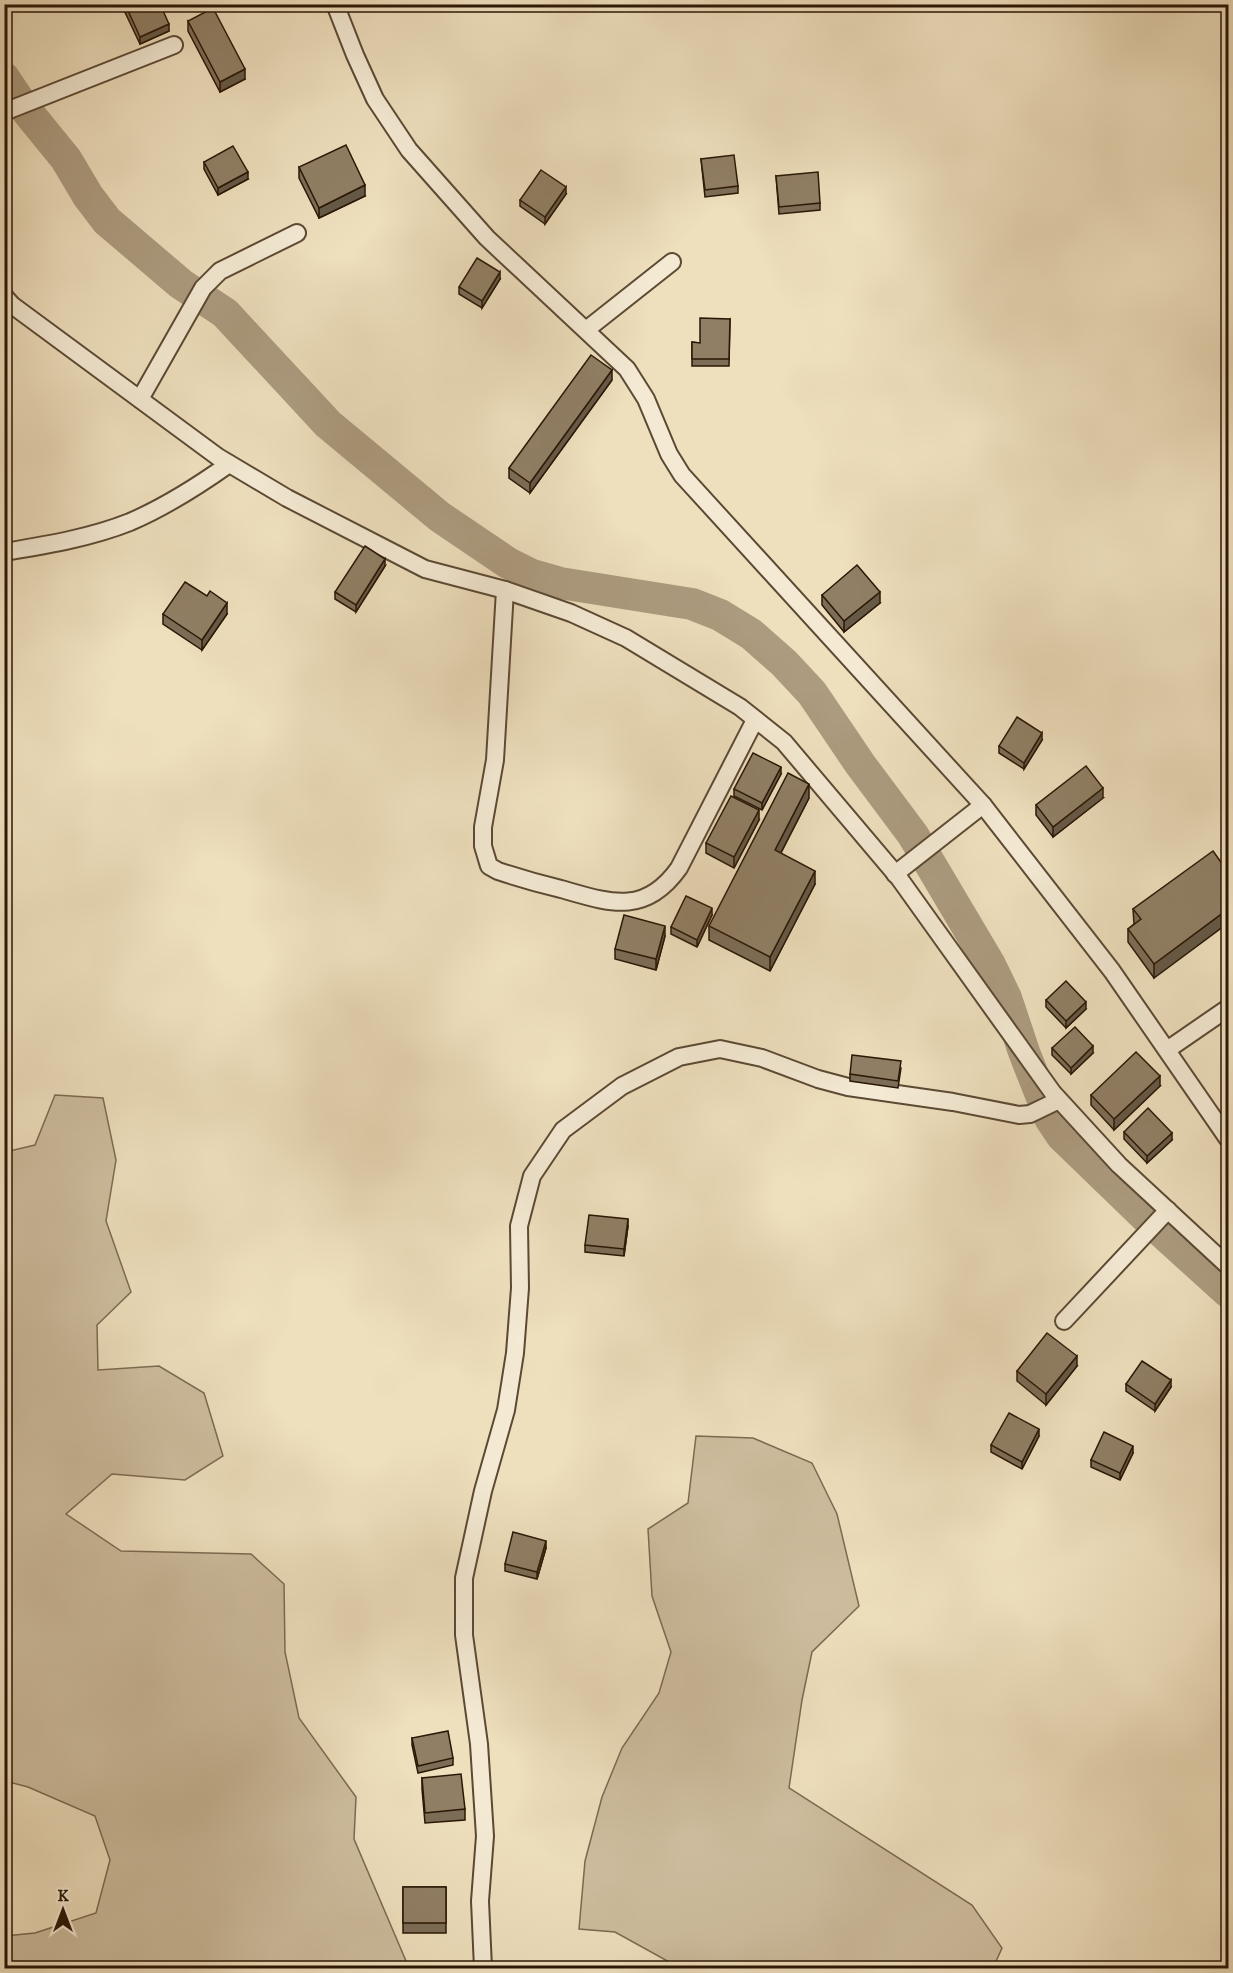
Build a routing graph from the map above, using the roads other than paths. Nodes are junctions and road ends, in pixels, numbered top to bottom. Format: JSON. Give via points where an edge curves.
{"nodes":[{"id":1,"x":335,"y":4,"type":"edge"},
{"id":2,"x":174,"y":45,"type":"dead end"},
{"id":3,"x":4,"y":112,"type":"edge"},
{"id":4,"x":297,"y":233,"type":"dead end"},
{"id":5,"x":672,"y":262,"type":"dead end"},
{"id":6,"x":4,"y":296,"type":"edge"},
{"id":7,"x":586,"y":330,"type":"junction"},
{"id":8,"x":141,"y":399,"type":"junction"},
{"id":9,"x":229,"y":464,"type":"junction"},
{"id":10,"x":4,"y":552,"type":"edge"},
{"id":11,"x":505,"y":590,"type":"junction"},
{"id":12,"x":755,"y":720,"type":"junction"},
{"id":13,"x":983,"y":805,"type":"junction"},
{"id":14,"x":895,"y":874,"type":"junction"},
{"id":15,"x":1228,"y":1008,"type":"edge"},
{"id":16,"x":1167,"y":1050,"type":"junction"},
{"id":17,"x":1059,"y":1100,"type":"junction"},
{"id":18,"x":1228,"y":1139,"type":"edge"},
{"id":19,"x":1168,"y":1210,"type":"junction"},
{"id":20,"x":1228,"y":1266,"type":"edge"},
{"id":21,"x":1064,"y":1321,"type":"dead end"},
{"id":22,"x":483,"y":1968,"type":"edge"}],
"edges":[{"from":1,"to":7,"type":"street","via":[[375,99],[410,150],[488,238]]},
{"from":2,"to":3,"type":"street"},
{"from":4,"to":8,"type":"street","via":[[220,271],[202,288]]},
{"from":5,"to":7,"type":"street"},
{"from":6,"to":8,"type":"street"},
{"from":7,"to":13,"type":"street","via":[[627,369],[646,399],[682,475]]},
{"from":8,"to":9,"type":"street"},
{"from":9,"to":10,"type":"street","via":[[160,508],[128,522],[64,542]]},
{"from":9,"to":11,"type":"street","via":[[286,498],[425,569]]},
{"from":11,"to":12,"type":"street","via":[[626,638]]},
{"from":11,"to":12,"type":"street","via":[[495,760],[483,826],[489,866],[498,871],[606,902],[648,897],[661,889],[679,868]]},
{"from":12,"to":14,"type":"street","via":[[784,742]]},
{"from":13,"to":14,"type":"street"},
{"from":13,"to":16,"type":"street","via":[[1112,971]]},
{"from":14,"to":17,"type":"street"},
{"from":15,"to":16,"type":"street"},
{"from":16,"to":18,"type":"street"},
{"from":17,"to":19,"type":"street","via":[[1119,1165]]},
{"from":17,"to":22,"type":"street","via":[[1019,1115],[848,1087],[762,1058],[720,1049],[679,1058],[622,1086],[563,1130],[532,1176],[519,1226],[520,1288],[506,1410],[464,1578],[464,1635],[479,1744],[485,1836],[480,1901]]},
{"from":19,"to":20,"type":"street"},
{"from":19,"to":21,"type":"street"}]}
